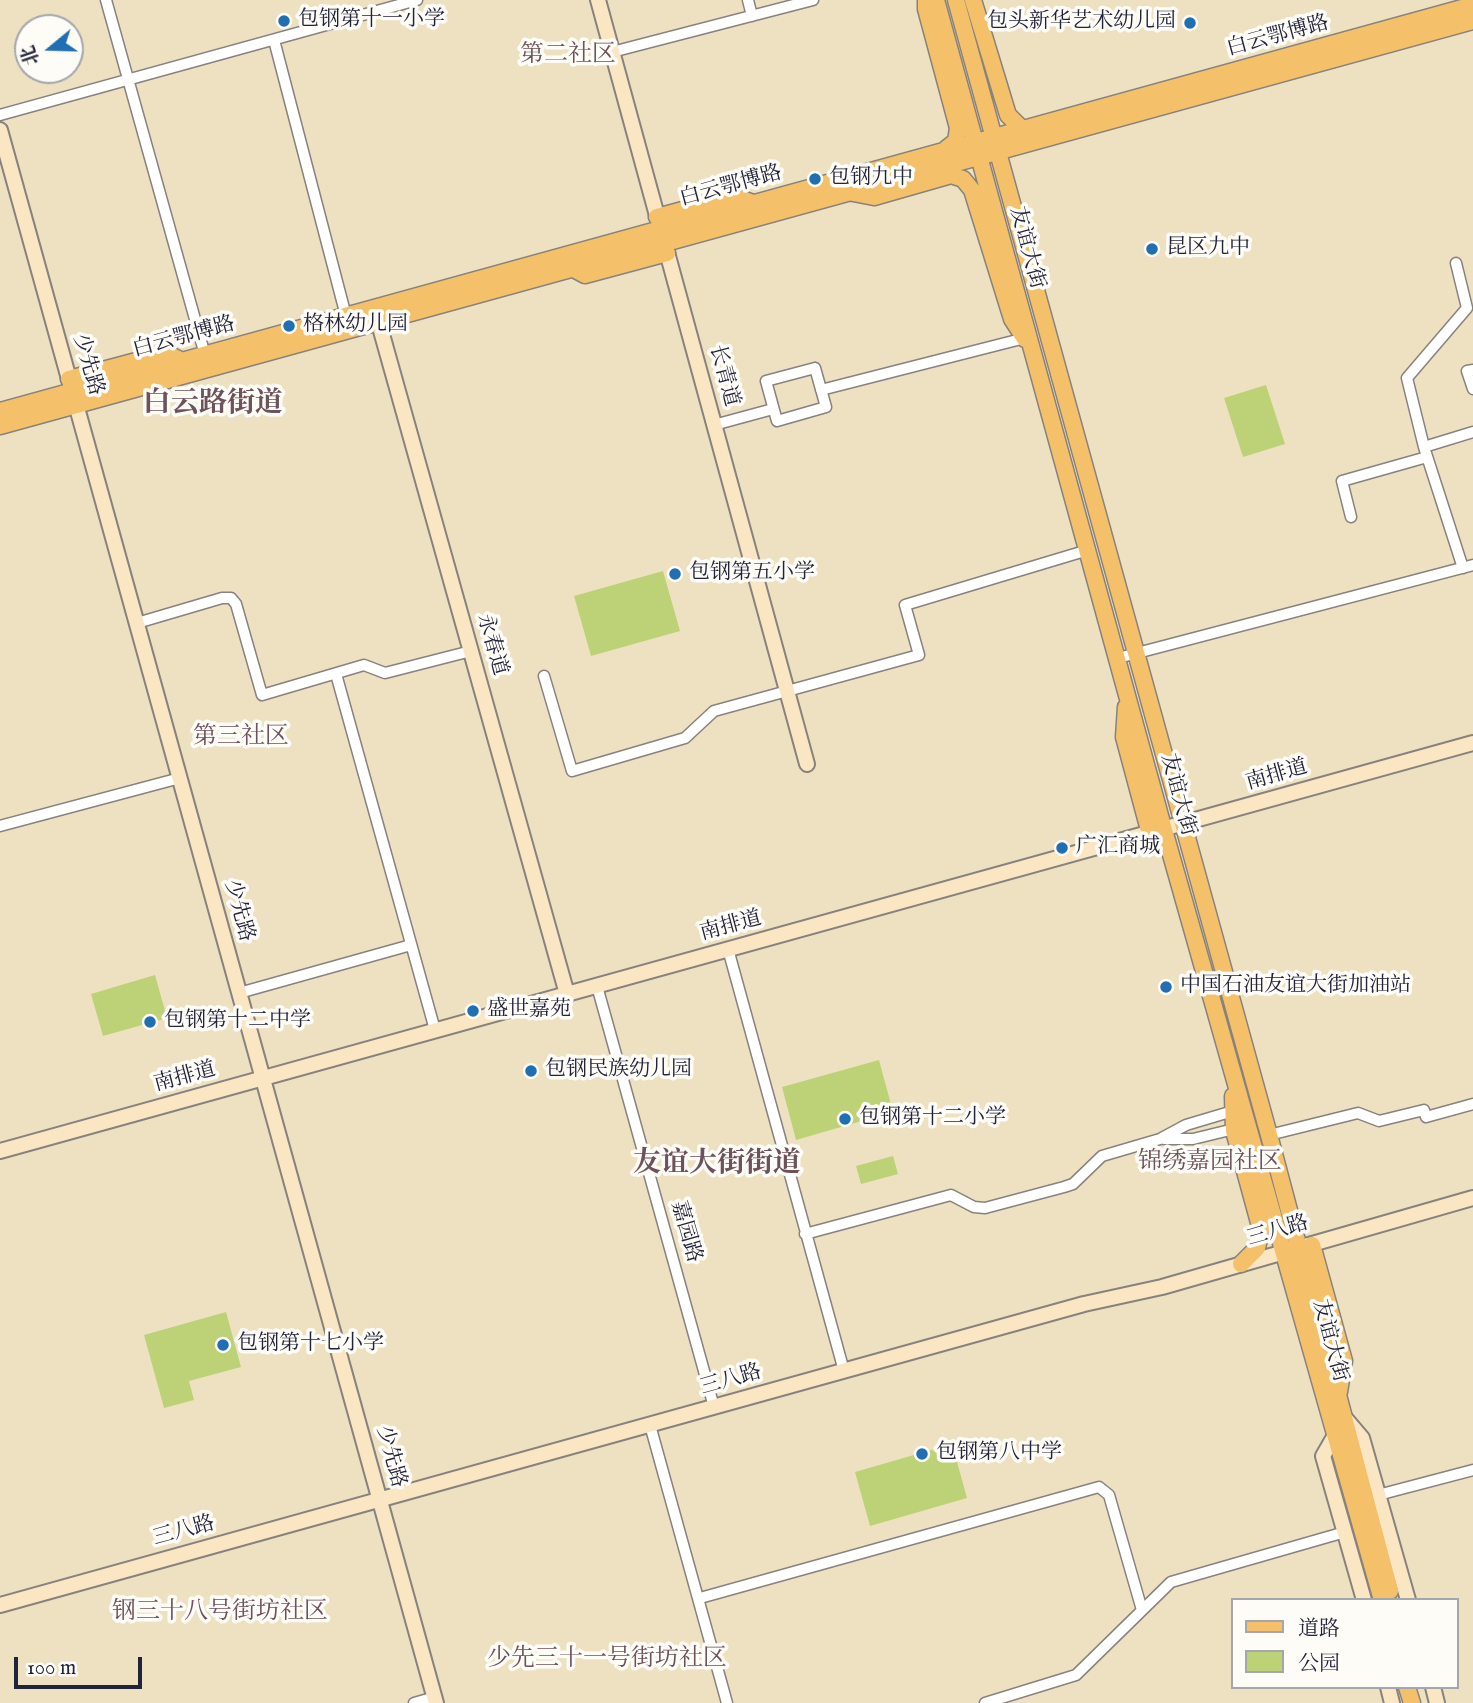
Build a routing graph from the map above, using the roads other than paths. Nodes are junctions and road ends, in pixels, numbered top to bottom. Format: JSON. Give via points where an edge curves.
{"nodes":[{"id":1,"x":106,"y":0,"type":"edge"},
{"id":2,"x":417,"y":0,"type":"edge"},
{"id":3,"x":598,"y":0,"type":"edge"},
{"id":4,"x":748,"y":0,"type":"edge"},
{"id":5,"x":813,"y":0,"type":"edge"},
{"id":6,"x":926,"y":0,"type":"edge"},
{"id":7,"x":936,"y":0,"type":"edge"},
{"id":8,"x":956,"y":0,"type":"edge"},
{"id":9,"x":973,"y":0,"type":"edge"},
{"id":10,"x":1473,"y":5,"type":"edge"},
{"id":11,"x":752,"y":16,"type":"junction"},
{"id":12,"x":1473,"y":21,"type":"edge"},
{"id":13,"x":274,"y":40,"type":"junction"},
{"id":14,"x":612,"y":52,"type":"junction"},
{"id":15,"x":128,"y":79,"type":"junction"},
{"id":16,"x":0,"y":115,"type":"edge"},
{"id":17,"x":1022,"y":129,"type":"junction"},
{"id":18,"x":0,"y":130,"type":"edge"},
{"id":19,"x":995,"y":144,"type":"junction"},
{"id":20,"x":977,"y":149,"type":"junction"},
{"id":21,"x":945,"y":150,"type":"junction"},
{"id":22,"x":847,"y":192,"type":"junction"},
{"id":23,"x":662,"y":235,"type":"junction"},
{"id":24,"x":1456,"y":263,"type":"dead end"},
{"id":25,"x":377,"y":314,"type":"junction"},
{"id":26,"x":346,"y":316,"type":"junction"},
{"id":27,"x":1029,"y":344,"type":"junction"},
{"id":28,"x":205,"y":355,"type":"junction"},
{"id":29,"x":1473,"y":370,"type":"edge"},
{"id":30,"x":1473,"y":389,"type":"edge"},
{"id":31,"x":821,"y":390,"type":"junction"},
{"id":32,"x":74,"y":397,"type":"junction"},
{"id":33,"x":774,"y":409,"type":"junction"},
{"id":34,"x":0,"y":411,"type":"edge"},
{"id":35,"x":714,"y":425,"type":"junction"},
{"id":36,"x":0,"y":426,"type":"edge"},
{"id":37,"x":1473,"y":432,"type":"edge"},
{"id":38,"x":0,"y":437,"type":"edge"},
{"id":39,"x":1426,"y":452,"type":"junction"},
{"id":40,"x":1351,"y":517,"type":"dead end"},
{"id":41,"x":1088,"y":550,"type":"junction"},
{"id":42,"x":1468,"y":567,"type":"edge"},
{"id":43,"x":137,"y":623,"type":"junction"},
{"id":44,"x":471,"y":651,"type":"junction"},
{"id":45,"x":1135,"y":654,"type":"junction"},
{"id":46,"x":1118,"y":658,"type":"junction"},
{"id":47,"x":335,"y":674,"type":"junction"},
{"id":48,"x":544,"y":676,"type":"dead end"},
{"id":49,"x":787,"y":691,"type":"junction"},
{"id":50,"x":1473,"y":743,"type":"edge"},
{"id":51,"x":807,"y":764,"type":"dead end"},
{"id":52,"x":180,"y":778,"type":"junction"},
{"id":53,"x":1181,"y":825,"type":"junction"},
{"id":54,"x":0,"y":826,"type":"edge"},
{"id":55,"x":1157,"y":832,"type":"junction"},
{"id":56,"x":411,"y":945,"type":"junction"},
{"id":57,"x":728,"y":949,"type":"junction"},
{"id":58,"x":597,"y":986,"type":"junction"},
{"id":59,"x":239,"y":993,"type":"junction"},
{"id":60,"x":567,"y":994,"type":"junction"},
{"id":61,"x":435,"y":1030,"type":"junction"},
{"id":62,"x":1233,"y":1076,"type":"junction"},
{"id":63,"x":263,"y":1079,"type":"junction"},
{"id":64,"x":1473,"y":1104,"type":"edge"},
{"id":65,"x":1233,"y":1111,"type":"junction"},
{"id":66,"x":1234,"y":1129,"type":"junction"},
{"id":67,"x":1269,"y":1135,"type":"junction"},
{"id":68,"x":1160,"y":1139,"type":"junction"},
{"id":69,"x":0,"y":1151,"type":"edge"},
{"id":70,"x":1473,"y":1198,"type":"edge"},
{"id":71,"x":805,"y":1234,"type":"junction"},
{"id":72,"x":1298,"y":1249,"type":"junction"},
{"id":73,"x":1241,"y":1264,"type":"junction"},
{"id":74,"x":844,"y":1371,"type":"junction"},
{"id":75,"x":714,"y":1407,"type":"junction"},
{"id":76,"x":1345,"y":1418,"type":"junction"},
{"id":77,"x":650,"y":1425,"type":"junction"},
{"id":78,"x":1334,"y":1437,"type":"junction"},
{"id":79,"x":1473,"y":1470,"type":"edge"},
{"id":80,"x":1378,"y":1495,"type":"junction"},
{"id":81,"x":380,"y":1500,"type":"junction"},
{"id":82,"x":1345,"y":1532,"type":"junction"},
{"id":83,"x":700,"y":1598,"type":"junction"},
{"id":84,"x":1363,"y":1598,"type":"edge"},
{"id":85,"x":1381,"y":1598,"type":"edge"},
{"id":86,"x":1392,"y":1598,"type":"edge"},
{"id":87,"x":1407,"y":1598,"type":"edge"},
{"id":88,"x":0,"y":1605,"type":"edge"},
{"id":89,"x":1142,"y":1610,"type":"junction"},
{"id":90,"x":435,"y":1700,"type":"edge"},
{"id":91,"x":414,"y":1703,"type":"edge"},
{"id":92,"x":727,"y":1703,"type":"edge"},
{"id":93,"x":985,"y":1703,"type":"edge"}],
"edges":[{"from":1,"to":15,"type":"street"},
{"from":2,"to":13,"type":"street"},
{"from":3,"to":14,"type":"street","name":"长青道"},
{"from":4,"to":11,"type":"street"},
{"from":5,"to":11,"type":"street"},
{"from":6,"to":21,"type":"main road","via":[[958,128],[956,141]]},
{"from":7,"to":20,"type":"main road","name":"友谊大街"},
{"from":8,"to":19,"type":"main road","name":"友谊大街"},
{"from":9,"to":17,"type":"main road","via":[[1008,115]]},
{"from":10,"to":17,"type":"main road","name":"白云鄂博路"},
{"from":11,"to":14,"type":"street"},
{"from":12,"to":19,"type":"main road","name":"白云鄂博路"},
{"from":13,"to":15,"type":"street"},
{"from":13,"to":26,"type":"street"},
{"from":14,"to":23,"type":"street","name":"长青道"},
{"from":15,"to":16,"type":"street"},
{"from":15,"to":28,"type":"street"},
{"from":17,"to":19,"type":"main road","name":"白云鄂博路"},
{"from":18,"to":32,"type":"street","name":"少先路"},
{"from":19,"to":20,"type":"main road","name":"白云鄂博路"},
{"from":19,"to":45,"type":"main road","name":"友谊大街"},
{"from":20,"to":21,"type":"main road","name":"白云鄂博路"},
{"from":20,"to":22,"type":"main road","name":"白云鄂博路"},
{"from":20,"to":27,"type":"main road","name":"友谊大街"},
{"from":21,"to":23,"type":"main road","name":"白云鄂博路","via":[[754,203],[734,196]]},
{"from":22,"to":23,"type":"main road","name":"白云鄂博路"},
{"from":22,"to":27,"type":"main road","via":[[874,197],[951,175],[963,179],[972,190],[1012,319]]},
{"from":23,"to":25,"type":"main road","name":"白云鄂博路"},
{"from":23,"to":25,"type":"main road","name":"白云鄂博路","via":[[585,275],[570,267]]},
{"from":23,"to":35,"type":"street","name":"长青道"},
{"from":24,"to":39,"type":"street","via":[[1467,308],[1407,378]]},
{"from":25,"to":26,"type":"main road","name":"白云鄂博路"},
{"from":25,"to":32,"type":"main road","name":"白云鄂博路"},
{"from":25,"to":44,"type":"street","name":"永春道"},
{"from":26,"to":28,"type":"main road","name":"白云鄂博路"},
{"from":27,"to":31,"type":"street"},
{"from":27,"to":41,"type":"main road","name":"友谊大街"},
{"from":28,"to":32,"type":"main road","name":"白云鄂博路","via":[[182,361],[159,355]]},
{"from":29,"to":30,"type":"street","via":[[1467,371]]},
{"from":31,"to":33,"type":"street","via":[[826,407],[777,421]]},
{"from":31,"to":33,"type":"street","via":[[815,368],[766,382]]},
{"from":32,"to":34,"type":"main road","name":"白云鄂博路"},
{"from":32,"to":36,"type":"main road","name":"白云鄂博路"},
{"from":32,"to":38,"type":"main road"},
{"from":32,"to":43,"type":"street","name":"少先路"},
{"from":33,"to":35,"type":"street"},
{"from":35,"to":49,"type":"street","name":"长青道"},
{"from":37,"to":39,"type":"street"},
{"from":39,"to":40,"type":"street","via":[[1342,481]]},
{"from":39,"to":42,"type":"street"},
{"from":41,"to":46,"type":"main road","name":"友谊大街"},
{"from":41,"to":49,"type":"street","via":[[905,605],[919,654]]},
{"from":42,"to":45,"type":"street"},
{"from":43,"to":47,"type":"street","via":[[231,598],[262,695]]},
{"from":43,"to":52,"type":"street","name":"少先路"},
{"from":44,"to":47,"type":"street","via":[[391,672],[369,665]]},
{"from":44,"to":60,"type":"street","name":"永春道"},
{"from":45,"to":46,"type":"street"},
{"from":45,"to":53,"type":"main road","name":"友谊大街"},
{"from":46,"to":55,"type":"main road","name":"友谊大街"},
{"from":47,"to":56,"type":"street"},
{"from":48,"to":49,"type":"street","via":[[572,771],[685,738],[714,711]]},
{"from":49,"to":51,"type":"street","name":"长青道"},
{"from":50,"to":53,"type":"street","name":"南排道"},
{"from":52,"to":54,"type":"street"},
{"from":52,"to":59,"type":"street","name":"少先路"},
{"from":53,"to":55,"type":"street","name":"南排道"},
{"from":53,"to":67,"type":"main road","name":"友谊大街"},
{"from":55,"to":57,"type":"street","name":"南排道"},
{"from":55,"to":62,"type":"main road","name":"友谊大街"},
{"from":56,"to":59,"type":"street"},
{"from":56,"to":61,"type":"street"},
{"from":57,"to":58,"type":"street","name":"南排道"},
{"from":57,"to":71,"type":"street"},
{"from":58,"to":60,"type":"street","name":"南排道"},
{"from":58,"to":75,"type":"street","name":"嘉园路"},
{"from":59,"to":63,"type":"street","name":"少先路"},
{"from":60,"to":61,"type":"street","name":"南排道"},
{"from":61,"to":63,"type":"street","name":"南排道"},
{"from":62,"to":65,"type":"main road"},
{"from":62,"to":72,"type":"main road","name":"友谊大街"},
{"from":63,"to":69,"type":"street","name":"南排道"},
{"from":63,"to":81,"type":"street","name":"少先路"},
{"from":64,"to":67,"type":"street","via":[[1426,1117],[1424,1110],[1379,1121],[1358,1113]]},
{"from":65,"to":66,"type":"main road"},
{"from":65,"to":68,"type":"street","via":[[1186,1125]]},
{"from":66,"to":68,"type":"street","via":[[1192,1139]]},
{"from":66,"to":73,"type":"main road","via":[[1261,1230],[1256,1248]]},
{"from":67,"to":72,"type":"main road","name":"友谊大街"},
{"from":68,"to":71,"type":"street","via":[[1099,1157],[1069,1185],[985,1208],[951,1195]]},
{"from":70,"to":72,"type":"street","name":"三八路"},
{"from":71,"to":74,"type":"street"},
{"from":72,"to":73,"type":"street","name":"三八路"},
{"from":72,"to":76,"type":"main road","name":"友谊大街"},
{"from":72,"to":78,"type":"main road","name":"友谊大街"},
{"from":73,"to":74,"type":"street","name":"三八路"},
{"from":74,"to":75,"type":"street","name":"三八路"},
{"from":75,"to":77,"type":"street","name":"三八路"},
{"from":76,"to":80,"type":"street","via":[[1362,1438]]},
{"from":76,"to":86,"type":"main road","name":"友谊大街"},
{"from":77,"to":81,"type":"street","name":"三八路"},
{"from":77,"to":83,"type":"street"},
{"from":78,"to":82,"type":"street","via":[[1323,1456]]},
{"from":78,"to":85,"type":"main road","name":"友谊大街"},
{"from":79,"to":80,"type":"street"},
{"from":80,"to":87,"type":"street"},
{"from":81,"to":88,"type":"street","name":"三八路"},
{"from":81,"to":90,"type":"street","name":"少先路"},
{"from":82,"to":84,"type":"street"},
{"from":82,"to":89,"type":"street","via":[[1171,1582]]},
{"from":83,"to":89,"type":"street","via":[[1099,1487],[1109,1495]]},
{"from":83,"to":92,"type":"street"},
{"from":89,"to":93,"type":"street","via":[[1076,1675]]},
{"from":90,"to":91,"type":"street"}]}
